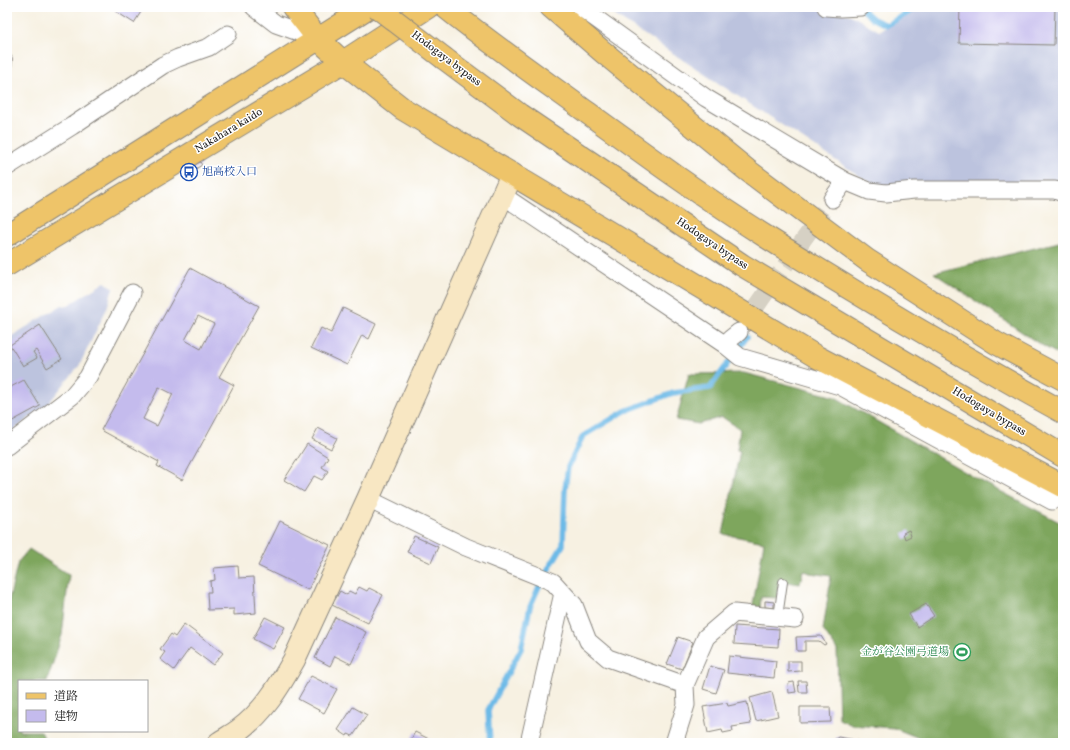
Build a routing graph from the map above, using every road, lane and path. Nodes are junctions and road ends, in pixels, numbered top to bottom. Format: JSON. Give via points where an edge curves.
{"nodes":[{"id":1,"x":254,"y":7,"type":"edge"},
{"id":2,"x":293,"y":7,"type":"edge"},
{"id":3,"x":369,"y":7,"type":"edge"},
{"id":4,"x":377,"y":7,"type":"edge"},
{"id":5,"x":428,"y":7,"type":"edge"},
{"id":6,"x":444,"y":7,"type":"edge"},
{"id":7,"x":551,"y":7,"type":"edge"},
{"id":8,"x":580,"y":7,"type":"edge"},
{"id":9,"x":861,"y":7,"type":"edge"},
{"id":10,"x":833,"y":8,"type":"edge"},
{"id":11,"x":228,"y":34,"type":"dead end"},
{"id":12,"x":318,"y":39,"type":"junction"},
{"id":13,"x":343,"y":62,"type":"junction"},
{"id":14,"x":188,"y":165,"type":"dead end"},
{"id":15,"x":7,"y":167,"type":"edge"},
{"id":16,"x":163,"y":171,"type":"junction"},
{"id":17,"x":512,"y":174,"type":"junction"},
{"id":18,"x":845,"y":181,"type":"junction"},
{"id":19,"x":1063,"y":193,"type":"edge"},
{"id":20,"x":502,"y":195,"type":"junction"},
{"id":21,"x":832,"y":199,"type":"tunnel mouth"},
{"id":22,"x":7,"y":235,"type":"edge"},
{"id":23,"x":7,"y":265,"type":"edge"},
{"id":24,"x":132,"y":293,"type":"dead end"},
{"id":25,"x":739,"y":332,"type":"tunnel mouth"},
{"id":26,"x":724,"y":344,"type":"junction"},
{"id":27,"x":1063,"y":379,"type":"edge"},
{"id":28,"x":1063,"y":412,"type":"edge"},
{"id":29,"x":7,"y":446,"type":"edge"},
{"id":30,"x":1063,"y":456,"type":"edge"},
{"id":31,"x":1057,"y":494,"type":"edge"},
{"id":32,"x":368,"y":499,"type":"junction"},
{"id":33,"x":784,"y":582,"type":"dead end"},
{"id":34,"x":558,"y":588,"type":"junction"},
{"id":35,"x":778,"y":617,"type":"junction"},
{"id":36,"x":795,"y":619,"type":"dead end"},
{"id":37,"x":685,"y":685,"type":"junction"},
{"id":38,"x":219,"y":743,"type":"edge"},
{"id":39,"x":529,"y":743,"type":"edge"},
{"id":40,"x":674,"y":743,"type":"edge"}],
"edges":[{"from":1,"to":12,"type":"street","via":[[276,24]]},
{"from":2,"to":12,"type":"main road"},
{"from":3,"to":12,"type":"main road"},
{"from":4,"to":30,"type":"main road","name":"Hodogaya bypass","bridge":true,"via":[[520,115],[742,265]]},
{"from":5,"to":13,"type":"main road","name":"Nakahara kaido"},
{"from":6,"to":28,"type":"main road","via":[[659,165],[767,237],[890,314]]},
{"from":7,"to":27,"type":"main road","via":[[747,170],[867,260],[996,343]]},
{"from":8,"to":18,"type":"street","via":[[706,98]]},
{"from":9,"to":10,"type":"street"},
{"from":11,"to":15,"type":"street","via":[[209,47],[162,65]]},
{"from":12,"to":13,"type":"main road"},
{"from":12,"to":22,"type":"main road"},
{"from":13,"to":16,"type":"main road","name":"Nakahara kaido","via":[[238,130]]},
{"from":13,"to":17,"type":"main road","via":[[403,108]]},
{"from":14,"to":16,"type":"lane","via":[[181,169]]},
{"from":16,"to":23,"type":"main road","name":"Nakahara kaido"},
{"from":17,"to":20,"type":"street"},
{"from":17,"to":31,"type":"main road","via":[[817,357]]},
{"from":18,"to":19,"type":"street","via":[[869,191],[886,192],[1055,190]]},
{"from":18,"to":21,"type":"street"},
{"from":20,"to":26,"type":"street"},
{"from":20,"to":32,"type":"street"},
{"from":24,"to":29,"type":"street","via":[[88,376],[72,396]]},
{"from":25,"to":26,"type":"street"},
{"from":26,"to":31,"type":"street","via":[[740,357],[840,386]]},
{"from":32,"to":34,"type":"street"},
{"from":32,"to":38,"type":"street","via":[[284,679],[261,710]]},
{"from":33,"to":35,"type":"lane"},
{"from":34,"to":37,"type":"street","via":[[574,605],[588,641],[608,658]]},
{"from":34,"to":39,"type":"street"},
{"from":35,"to":36,"type":"street"},
{"from":35,"to":37,"type":"street","via":[[734,613],[706,637]]},
{"from":37,"to":40,"type":"street","via":[[686,705]]}]}
